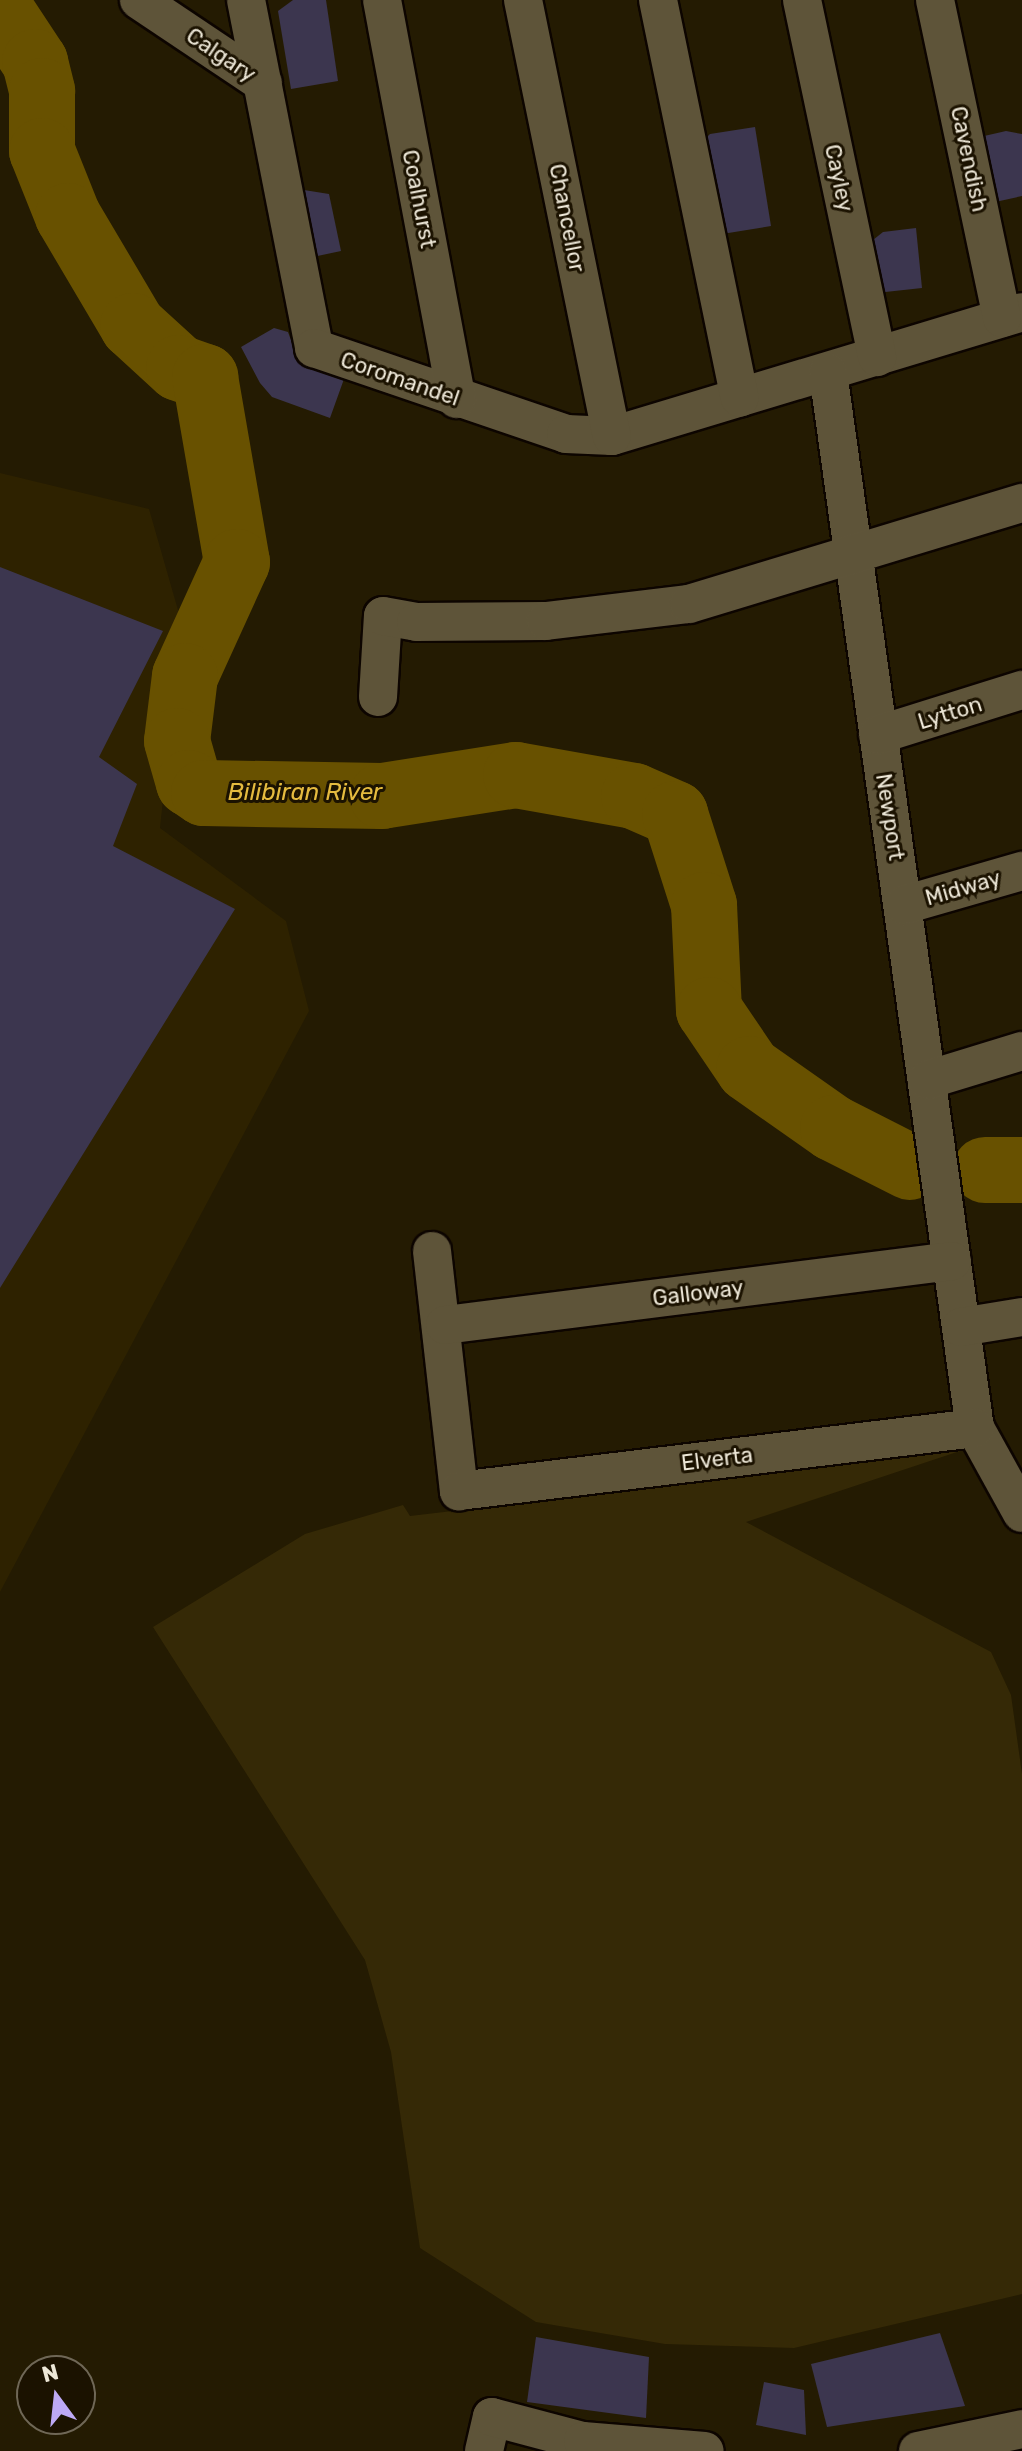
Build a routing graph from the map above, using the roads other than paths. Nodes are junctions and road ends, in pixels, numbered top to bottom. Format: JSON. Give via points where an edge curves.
{"nodes":[{"id":1,"x":139,"y":0,"type":"edge"},
{"id":2,"x":246,"y":0,"type":"edge"},
{"id":3,"x":382,"y":0,"type":"edge"},
{"id":4,"x":523,"y":0,"type":"edge"},
{"id":5,"x":658,"y":0,"type":"edge"},
{"id":6,"x":802,"y":0,"type":"edge"},
{"id":7,"x":935,"y":0,"type":"edge"},
{"id":8,"x":263,"y":83,"type":"junction"},
{"id":9,"x":1012,"y":315,"type":"edge"},
{"id":10,"x":877,"y":357,"type":"junction"},
{"id":11,"x":828,"y":372,"type":"junction"},
{"id":12,"x":740,"y":398,"type":"junction"},
{"id":13,"x":457,"y":399,"type":"junction"},
{"id":14,"x":612,"y":436,"type":"junction"},
{"id":15,"x":1022,"y":503,"type":"edge"},
{"id":16,"x":855,"y":555,"type":"junction"},
{"id":17,"x":1022,"y":690,"type":"edge"},
{"id":18,"x":378,"y":697,"type":"dead end"},
{"id":19,"x":878,"y":735,"type":"junction"},
{"id":20,"x":1022,"y":871,"type":"edge"},
{"id":21,"x":904,"y":905,"type":"junction"},
{"id":22,"x":1022,"y":1051,"type":"edge"},
{"id":23,"x":927,"y":1080,"type":"junction"},
{"id":24,"x":432,"y":1251,"type":"dead end"},
{"id":25,"x":952,"y":1261,"type":"junction"},
{"id":26,"x":1022,"y":1317,"type":"edge"},
{"id":27,"x":445,"y":1325,"type":"junction"},
{"id":28,"x":961,"y":1327,"type":"junction"},
{"id":29,"x":975,"y":1428,"type":"junction"},
{"id":30,"x":1022,"y":1513,"type":"edge"},
{"id":31,"x":1022,"y":2429,"type":"edge"},
{"id":32,"x":484,"y":2451,"type":"edge"},
{"id":33,"x":705,"y":2451,"type":"edge"},
{"id":34,"x":918,"y":2451,"type":"edge"}],
"edges":[{"from":1,"to":8,"type":"street","name":"Calgary"},
{"from":2,"to":8,"type":"street","name":"Coromandel"},
{"from":3,"to":13,"type":"street","name":"Coalhurst"},
{"from":4,"to":14,"type":"street","name":"Chancellor"},
{"from":5,"to":12,"type":"street"},
{"from":6,"to":10,"type":"street","name":"Cayley"},
{"from":7,"to":9,"type":"street","name":"Cavendish"},
{"from":8,"to":13,"type":"street","name":"Coromandel","via":[[314,348]]},
{"from":9,"to":10,"type":"street","name":"Coromandel"},
{"from":10,"to":11,"type":"street","name":"Coromandel"},
{"from":11,"to":12,"type":"street","name":"Coromandel"},
{"from":11,"to":16,"type":"street","name":"Newport"},
{"from":12,"to":14,"type":"street","name":"Coromandel"},
{"from":13,"to":14,"type":"street","name":"Coromandel","via":[[566,434]]},
{"from":15,"to":16,"type":"street"},
{"from":16,"to":18,"type":"street","via":[[689,604],[546,621],[416,622],[383,616]]},
{"from":16,"to":19,"type":"street","name":"Newport"},
{"from":17,"to":19,"type":"street","name":"Lytton"},
{"from":19,"to":21,"type":"street","name":"Newport"},
{"from":20,"to":21,"type":"street","name":"Midway"},
{"from":21,"to":23,"type":"street","name":"Newport"},
{"from":22,"to":23,"type":"street"},
{"from":23,"to":25,"type":"street","name":"Newport"},
{"from":24,"to":27,"type":"street"},
{"from":25,"to":27,"type":"street","name":"Galloway"},
{"from":25,"to":28,"type":"street","name":"Newport"},
{"from":26,"to":28,"type":"street"},
{"from":27,"to":29,"type":"street","name":"Elverta","via":[[459,1491]]},
{"from":28,"to":29,"type":"street","name":"Newport"},
{"from":29,"to":30,"type":"street"},
{"from":31,"to":34,"type":"street"},
{"from":32,"to":33,"type":"street","via":[[492,2417],[583,2441]]}]}
